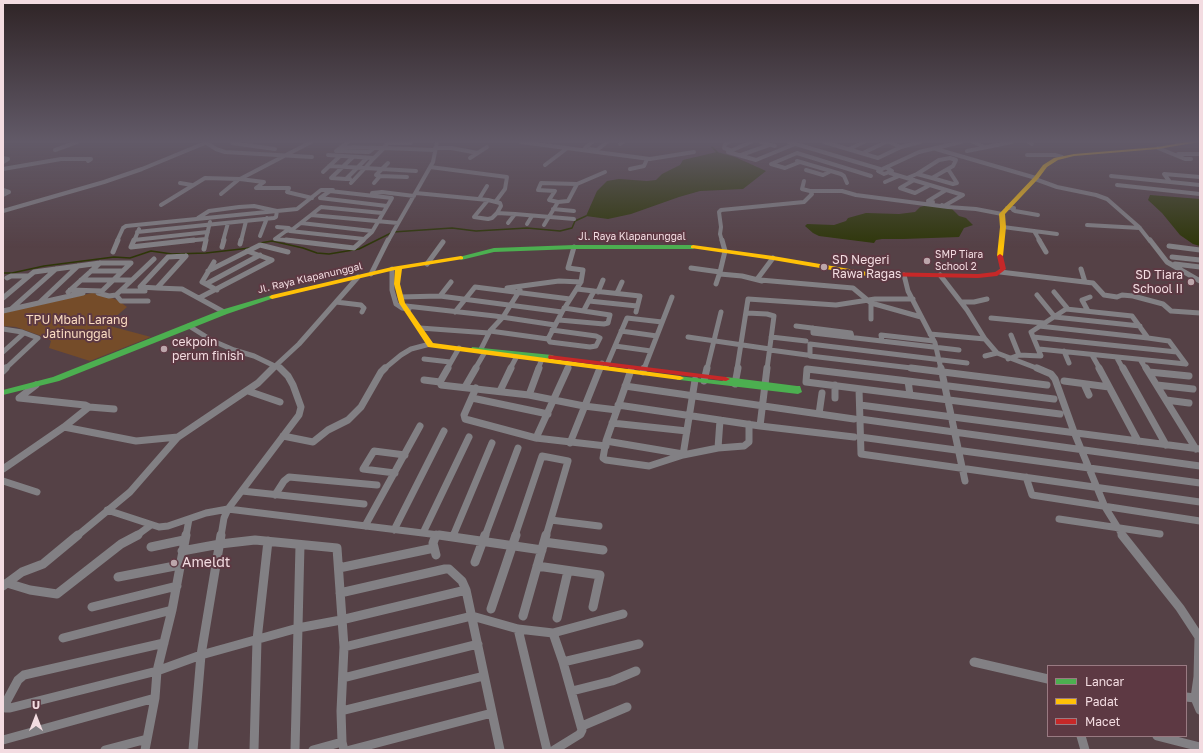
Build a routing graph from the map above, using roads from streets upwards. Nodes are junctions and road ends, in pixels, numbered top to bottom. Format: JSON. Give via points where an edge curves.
{"nodes":[{"id":1,"x":119,"y":177,"type":"edge"},
{"id":2,"x":207,"y":177,"type":"edge"},
{"id":3,"x":209,"y":177,"type":"edge"},
{"id":4,"x":243,"y":177,"type":"edge"},
{"id":5,"x":332,"y":177,"type":"edge"},
{"id":6,"x":379,"y":177,"type":"edge"},
{"id":7,"x":424,"y":177,"type":"edge"},
{"id":8,"x":507,"y":177,"type":"edge"},
{"id":9,"x":592,"y":177,"type":"edge"},
{"id":10,"x":844,"y":177,"type":"edge"},
{"id":11,"x":896,"y":177,"type":"edge"},
{"id":12,"x":904,"y":177,"type":"edge"},
{"id":13,"x":929,"y":177,"type":"edge"},
{"id":14,"x":953,"y":177,"type":"edge"},
{"id":15,"x":1122,"y":177,"type":"edge"},
{"id":16,"x":1145,"y":177,"type":"edge"},
{"id":17,"x":1166,"y":177,"type":"edge"},
{"id":18,"x":907,"y":178,"type":"joint"},
{"id":19,"x":932,"y":178,"type":"joint"},
{"id":20,"x":1036,"y":178,"type":"joint"},
{"id":21,"x":239,"y":179,"type":"junction"},
{"id":22,"x":346,"y":179,"type":"joint"},
{"id":23,"x":355,"y":179,"type":"joint"},
{"id":24,"x":914,"y":180,"type":"junction"},
{"id":25,"x":1147,"y":180,"type":"junction"},
{"id":26,"x":804,"y":181,"type":"dead end"},
{"id":27,"x":885,"y":182,"type":"dead end"},
{"id":28,"x":1170,"y":182,"type":"junction"},
{"id":29,"x":180,"y":183,"type":"dead end"},
{"id":30,"x":351,"y":183,"type":"dead end"},
{"id":31,"x":374,"y":183,"type":"dead end"},
{"id":32,"x":558,"y":183,"type":"junction"},
{"id":33,"x":847,"y":183,"type":"dead end"},
{"id":34,"x":287,"y":184,"type":"dead end"},
{"id":35,"x":577,"y":184,"type":"junction"},
{"id":36,"x":192,"y":185,"type":"junction"},
{"id":37,"x":930,"y":185,"type":"junction"},
{"id":38,"x":1117,"y":185,"type":"dead end"},
{"id":39,"x":1200,"y":185,"type":"edge"},
{"id":40,"x":487,"y":186,"type":"dead end"},
{"id":41,"x":283,"y":188,"type":"junction"},
{"id":42,"x":3,"y":190,"type":"edge"},
{"id":43,"x":946,"y":190,"type":"junction"},
{"id":44,"x":555,"y":191,"type":"junction"},
{"id":45,"x":810,"y":191,"type":"junction"},
{"id":46,"x":220,"y":194,"type":"dead end"},
{"id":47,"x":415,"y":194,"type":"junction"},
{"id":48,"x":1200,"y":194,"type":"edge"},
{"id":49,"x":3,"y":195,"type":"edge"},
{"id":50,"x":312,"y":198,"type":"junction"},
{"id":51,"x":479,"y":199,"type":"junction"},
{"id":52,"x":488,"y":200,"type":"junction"},
{"id":53,"x":496,"y":201,"type":"junction"},
{"id":54,"x":558,"y":202,"type":"junction"},
{"id":55,"x":161,"y":205,"type":"dead end"},
{"id":56,"x":314,"y":206,"type":"dead end"},
{"id":57,"x":387,"y":206,"type":"junction"},
{"id":58,"x":321,"y":207,"type":"junction"},
{"id":59,"x":553,"y":209,"type":"junction"},
{"id":60,"x":277,"y":210,"type":"junction"},
{"id":61,"x":3,"y":211,"type":"edge"},
{"id":62,"x":574,"y":211,"type":"dead end"},
{"id":63,"x":1004,"y":211,"type":"junction"},
{"id":64,"x":497,"y":212,"type":"junction"},
{"id":65,"x":382,"y":213,"type":"junction"},
{"id":66,"x":514,"y":214,"type":"junction"},
{"id":67,"x":311,"y":215,"type":"junction"},
{"id":68,"x":1038,"y":215,"type":"dead end"},
{"id":69,"x":532,"y":216,"type":"junction"},
{"id":70,"x":549,"y":216,"type":"junction"},
{"id":71,"x":212,"y":217,"type":"junction"},
{"id":72,"x":198,"y":218,"type":"junction"},
{"id":73,"x":267,"y":218,"type":"junction"},
{"id":74,"x":574,"y":219,"type":"dead end"},
{"id":75,"x":246,"y":221,"type":"junction"},
{"id":76,"x":377,"y":222,"type":"junction"},
{"id":77,"x":228,"y":223,"type":"junction"},
{"id":78,"x":301,"y":223,"type":"junction"},
{"id":79,"x":398,"y":223,"type":"junction"},
{"id":80,"x":508,"y":223,"type":"dead end"},
{"id":81,"x":141,"y":224,"type":"junction"},
{"id":82,"x":527,"y":224,"type":"dead end"},
{"id":83,"x":209,"y":225,"type":"junction"},
{"id":84,"x":544,"y":225,"type":"dead end"},
{"id":85,"x":1087,"y":225,"type":"dead end"},
{"id":86,"x":277,"y":227,"type":"dead end"},
{"id":87,"x":1003,"y":227,"type":"junction"},
{"id":88,"x":1138,"y":229,"type":"junction"},
{"id":89,"x":290,"y":230,"type":"junction"},
{"id":90,"x":372,"y":231,"type":"junction"},
{"id":91,"x":1034,"y":231,"type":"junction"},
{"id":92,"x":137,"y":232,"type":"junction"},
{"id":93,"x":208,"y":232,"type":"junction"},
{"id":94,"x":1057,"y":234,"type":"dead end"},
{"id":95,"x":260,"y":236,"type":"dead end"},
{"id":96,"x":206,"y":239,"type":"junction"},
{"id":97,"x":364,"y":239,"type":"junction"},
{"id":98,"x":134,"y":240,"type":"junction"},
{"id":99,"x":443,"y":242,"type":"dead end"},
{"id":100,"x":240,"y":244,"type":"dead end"},
{"id":101,"x":1169,"y":246,"type":"dead end"},
{"id":102,"x":131,"y":247,"type":"junction"},
{"id":103,"x":222,"y":247,"type":"dead end"},
{"id":104,"x":574,"y":247,"type":"junction"},
{"id":105,"x":204,"y":250,"type":"dead end"},
{"id":106,"x":1200,"y":250,"type":"edge"},
{"id":107,"x":247,"y":251,"type":"junction"},
{"id":108,"x":725,"y":251,"type":"junction"},
{"id":109,"x":113,"y":252,"type":"dead end"},
{"id":110,"x":288,"y":252,"type":"dead end"},
{"id":111,"x":1046,"y":252,"type":"dead end"},
{"id":112,"x":128,"y":253,"type":"dead end"},
{"id":113,"x":260,"y":255,"type":"junction"},
{"id":114,"x":136,"y":257,"type":"dead end"},
{"id":115,"x":1172,"y":257,"type":"dead end"},
{"id":116,"x":773,"y":258,"type":"junction"},
{"id":117,"x":154,"y":259,"type":"dead end"},
{"id":118,"x":1200,"y":260,"type":"edge"},
{"id":119,"x":214,"y":262,"type":"dead end"},
{"id":120,"x":131,"y":263,"type":"junction"},
{"id":121,"x":100,"y":264,"type":"junction"},
{"id":122,"x":427,"y":264,"type":"junction"},
{"id":123,"x":1175,"y":264,"type":"dead end"},
{"id":124,"x":78,"y":266,"type":"junction"},
{"id":125,"x":1200,"y":267,"type":"edge"},
{"id":126,"x":395,"y":268,"type":"junction"},
{"id":127,"x":691,"y":268,"type":"dead end"},
{"id":128,"x":56,"y":269,"type":"junction"},
{"id":129,"x":1081,"y":269,"type":"dead end"},
{"id":130,"x":91,"y":271,"type":"junction"},
{"id":131,"x":122,"y":271,"type":"junction"},
{"id":132,"x":208,"y":271,"type":"junction"},
{"id":133,"x":1000,"y":272,"type":"junction"},
{"id":134,"x":720,"y":273,"type":"junction"},
{"id":135,"x":371,"y":274,"type":"junction"},
{"id":136,"x":904,"y":275,"type":"junction"},
{"id":137,"x":940,"y":275,"type":"junction"},
{"id":138,"x":29,"y":276,"type":"junction"},
{"id":139,"x":358,"y":277,"type":"junction"},
{"id":140,"x":1189,"y":277,"type":"junction"},
{"id":141,"x":4,"y":279,"type":"edge"},
{"id":142,"x":81,"y":280,"type":"junction"},
{"id":143,"x":132,"y":280,"type":"junction"},
{"id":144,"x":603,"y":280,"type":"dead end"},
{"id":145,"x":112,"y":281,"type":"junction"},
{"id":146,"x":762,"y":281,"type":"junction"},
{"id":147,"x":1200,"y":281,"type":"edge"},
{"id":148,"x":451,"y":282,"type":"dead end"},
{"id":149,"x":581,"y":282,"type":"junction"},
{"id":150,"x":622,"y":282,"type":"dead end"},
{"id":151,"x":1085,"y":282,"type":"junction"},
{"id":152,"x":206,"y":284,"type":"junction"},
{"id":153,"x":716,"y":284,"type":"dead end"},
{"id":154,"x":526,"y":285,"type":"junction"},
{"id":155,"x":1200,"y":285,"type":"edge"},
{"id":156,"x":639,"y":288,"type":"dead end"},
{"id":157,"x":499,"y":289,"type":"junction"},
{"id":158,"x":577,"y":289,"type":"junction"},
{"id":159,"x":70,"y":290,"type":"junction"},
{"id":160,"x":158,"y":290,"type":"junction"},
{"id":161,"x":218,"y":290,"type":"junction"},
{"id":162,"x":121,"y":291,"type":"junction"},
{"id":163,"x":596,"y":291,"type":"junction"},
{"id":164,"x":101,"y":292,"type":"junction"},
{"id":165,"x":518,"y":292,"type":"junction"},
{"id":166,"x":1054,"y":292,"type":"dead end"},
{"id":167,"x":617,"y":294,"type":"junction"},
{"id":168,"x":116,"y":295,"type":"junction"},
{"id":169,"x":1037,"y":295,"type":"dead end"},
{"id":170,"x":440,"y":296,"type":"junction"},
{"id":171,"x":638,"y":296,"type":"junction"},
{"id":172,"x":400,"y":297,"type":"junction"},
{"id":173,"x":672,"y":297,"type":"dead end"},
{"id":174,"x":1090,"y":297,"type":"dead end"},
{"id":175,"x":3,"y":298,"type":"edge"},
{"id":176,"x":199,"y":298,"type":"junction"},
{"id":177,"x":60,"y":299,"type":"junction"},
{"id":178,"x":465,"y":299,"type":"junction"},
{"id":179,"x":570,"y":299,"type":"junction"},
{"id":180,"x":913,"y":299,"type":"junction"},
{"id":181,"x":987,"y":299,"type":"dead end"},
{"id":182,"x":866,"y":300,"type":"junction"},
{"id":183,"x":148,"y":301,"type":"dead end"},
{"id":184,"x":589,"y":301,"type":"junction"},
{"id":185,"x":336,"y":302,"type":"junction"},
{"id":186,"x":961,"y":302,"type":"junction"},
{"id":187,"x":38,"y":303,"type":"junction"},
{"id":188,"x":871,"y":303,"type":"junction"},
{"id":189,"x":510,"y":304,"type":"junction"},
{"id":190,"x":406,"y":308,"type":"junction"},
{"id":191,"x":1068,"y":309,"type":"junction"},
{"id":192,"x":10,"y":310,"type":"junction"},
{"id":193,"x":563,"y":310,"type":"junction"},
{"id":194,"x":584,"y":310,"type":"junction"},
{"id":195,"x":3,"y":311,"type":"edge"},
{"id":196,"x":1088,"y":311,"type":"junction"},
{"id":197,"x":224,"y":312,"type":"junction"},
{"id":198,"x":362,"y":312,"type":"dead end"},
{"id":199,"x":455,"y":312,"type":"junction"},
{"id":200,"x":721,"y":312,"type":"dead end"},
{"id":201,"x":747,"y":313,"type":"junction"},
{"id":202,"x":1200,"y":313,"type":"edge"},
{"id":203,"x":1055,"y":316,"type":"junction"},
{"id":204,"x":921,"y":317,"type":"junction"},
{"id":205,"x":991,"y":318,"type":"dead end"},
{"id":206,"x":501,"y":319,"type":"junction"},
{"id":207,"x":871,"y":319,"type":"dead end"},
{"id":208,"x":1005,"y":319,"type":"junction"},
{"id":209,"x":559,"y":320,"type":"junction"},
{"id":210,"x":662,"y":322,"type":"junction"},
{"id":211,"x":1029,"y":322,"type":"junction"},
{"id":212,"x":1042,"y":325,"type":"junction"},
{"id":213,"x":189,"y":326,"type":"junction"},
{"id":214,"x":796,"y":326,"type":"dead end"},
{"id":215,"x":1140,"y":326,"type":"junction"},
{"id":216,"x":1009,"y":327,"type":"dead end"},
{"id":217,"x":420,"y":328,"type":"junction"},
{"id":218,"x":554,"y":328,"type":"junction"},
{"id":219,"x":4,"y":331,"type":"edge"},
{"id":220,"x":490,"y":332,"type":"junction"},
{"id":221,"x":621,"y":332,"type":"junction"},
{"id":222,"x":24,"y":333,"type":"junction"},
{"id":223,"x":930,"y":334,"type":"junction"},
{"id":224,"x":1033,"y":334,"type":"junction"},
{"id":225,"x":1012,"y":335,"type":"dead end"},
{"id":226,"x":657,"y":336,"type":"junction"},
{"id":227,"x":688,"y":337,"type":"dead end"},
{"id":228,"x":772,"y":337,"type":"junction"},
{"id":229,"x":1148,"y":338,"type":"junction"},
{"id":230,"x":548,"y":339,"type":"junction"},
{"id":231,"x":985,"y":339,"type":"junction"},
{"id":232,"x":714,"y":341,"type":"junction"},
{"id":233,"x":806,"y":341,"type":"dead end"},
{"id":234,"x":430,"y":344,"type":"junction"},
{"id":235,"x":935,"y":344,"type":"junction"},
{"id":236,"x":741,"y":345,"type":"junction"},
{"id":237,"x":615,"y":346,"type":"junction"},
{"id":238,"x":459,"y":348,"type":"junction"},
{"id":239,"x":1039,"y":349,"type":"junction"},
{"id":240,"x":481,"y":350,"type":"junction"},
{"id":241,"x":770,"y":350,"type":"junction"},
{"id":242,"x":959,"y":350,"type":"dead end"},
{"id":243,"x":651,"y":351,"type":"junction"},
{"id":244,"x":1064,"y":351,"type":"junction"},
{"id":245,"x":3,"y":352,"type":"edge"},
{"id":246,"x":1177,"y":352,"type":"junction"},
{"id":247,"x":997,"y":353,"type":"junction"},
{"id":248,"x":807,"y":355,"type":"dead end"},
{"id":249,"x":1019,"y":355,"type":"junction"},
{"id":250,"x":1092,"y":355,"type":"junction"},
{"id":251,"x":517,"y":356,"type":"junction"},
{"id":252,"x":985,"y":356,"type":"dead end"},
{"id":253,"x":1116,"y":358,"type":"junction"},
{"id":254,"x":424,"y":359,"type":"dead end"},
{"id":255,"x":542,"y":359,"type":"junction"},
{"id":256,"x":1008,"y":359,"type":"junction"},
{"id":257,"x":939,"y":360,"type":"junction"},
{"id":258,"x":1141,"y":360,"type":"junction"},
{"id":259,"x":450,"y":362,"type":"junction"},
{"id":260,"x":1069,"y":362,"type":"dead end"},
{"id":261,"x":570,"y":363,"type":"junction"},
{"id":262,"x":967,"y":363,"type":"dead end"},
{"id":263,"x":604,"y":365,"type":"junction"},
{"id":264,"x":275,"y":366,"type":"junction"},
{"id":265,"x":3,"y":370,"type":"edge"},
{"id":266,"x":631,"y":370,"type":"junction"},
{"id":267,"x":644,"y":370,"type":"junction"},
{"id":268,"x":1149,"y":372,"type":"junction"},
{"id":269,"x":941,"y":373,"type":"junction"},
{"id":270,"x":1189,"y":376,"type":"dead end"},
{"id":271,"x":701,"y":379,"type":"junction"},
{"id":272,"x":424,"y":380,"type":"dead end"},
{"id":273,"x":908,"y":381,"type":"junction"},
{"id":274,"x":1064,"y":381,"type":"dead end"},
{"id":275,"x":440,"y":382,"type":"junction"},
{"id":276,"x":735,"y":382,"type":"junction"},
{"id":277,"x":1047,"y":384,"type":"dead end"},
{"id":278,"x":1084,"y":384,"type":"junction"},
{"id":279,"x":36,"y":385,"type":"junction"},
{"id":280,"x":945,"y":385,"type":"junction"},
{"id":281,"x":1157,"y":385,"type":"junction"},
{"id":282,"x":465,"y":386,"type":"junction"},
{"id":283,"x":625,"y":386,"type":"junction"},
{"id":284,"x":765,"y":386,"type":"junction"},
{"id":285,"x":834,"y":386,"type":"junction"},
{"id":286,"x":1109,"y":387,"type":"junction"},
{"id":287,"x":476,"y":388,"type":"junction"},
{"id":288,"x":859,"y":389,"type":"junction"},
{"id":289,"x":1193,"y":389,"type":"dead end"},
{"id":290,"x":248,"y":391,"type":"junction"},
{"id":291,"x":500,"y":391,"type":"junction"},
{"id":292,"x":3,"y":393,"type":"edge"},
{"id":293,"x":822,"y":393,"type":"dead end"},
{"id":294,"x":1090,"y":394,"type":"dead end"},
{"id":295,"x":529,"y":395,"type":"junction"},
{"id":296,"x":910,"y":395,"type":"junction"},
{"id":297,"x":693,"y":396,"type":"junction"},
{"id":298,"x":472,"y":398,"type":"junction"},
{"id":299,"x":835,"y":398,"type":"dead end"},
{"id":300,"x":1054,"y":399,"type":"dead end"},
{"id":301,"x":556,"y":400,"type":"junction"},
{"id":302,"x":947,"y":400,"type":"junction"},
{"id":303,"x":1166,"y":400,"type":"junction"},
{"id":304,"x":280,"y":402,"type":"dead end"},
{"id":305,"x":1189,"y":403,"type":"dead end"},
{"id":306,"x":860,"y":405,"type":"junction"},
{"id":307,"x":584,"y":406,"type":"junction"},
{"id":308,"x":762,"y":406,"type":"junction"},
{"id":309,"x":89,"y":407,"type":"junction"},
{"id":310,"x":617,"y":407,"type":"junction"},
{"id":311,"x":114,"y":409,"type":"dead end"},
{"id":312,"x":548,"y":414,"type":"junction"},
{"id":313,"x":819,"y":414,"type":"junction"},
{"id":314,"x":1060,"y":414,"type":"dead end"},
{"id":315,"x":689,"y":416,"type":"junction"},
{"id":316,"x":951,"y":416,"type":"junction"},
{"id":317,"x":857,"y":419,"type":"junction"},
{"id":318,"x":720,"y":420,"type":"junction"},
{"id":319,"x":612,"y":423,"type":"junction"},
{"id":320,"x":749,"y":424,"type":"junction"},
{"id":321,"x":420,"y":426,"type":"dead end"},
{"id":322,"x":760,"y":426,"type":"junction"},
{"id":323,"x":64,"y":427,"type":"junction"},
{"id":324,"x":444,"y":431,"type":"dead end"},
{"id":325,"x":687,"y":431,"type":"junction"},
{"id":326,"x":1074,"y":432,"type":"junction"},
{"id":327,"x":955,"y":433,"type":"junction"},
{"id":328,"x":284,"y":436,"type":"junction"},
{"id":329,"x":178,"y":437,"type":"junction"},
{"id":330,"x":469,"y":437,"type":"dead end"},
{"id":331,"x":857,"y":437,"type":"junction"},
{"id":332,"x":536,"y":438,"type":"junction"},
{"id":333,"x":1138,"y":441,"type":"junction"},
{"id":334,"x":492,"y":443,"type":"dead end"},
{"id":335,"x":570,"y":443,"type":"junction"},
{"id":336,"x":606,"y":444,"type":"junction"},
{"id":337,"x":1166,"y":444,"type":"junction"},
{"id":338,"x":518,"y":448,"type":"dead end"},
{"id":339,"x":718,"y":448,"type":"junction"},
{"id":340,"x":1198,"y":449,"type":"edge"},
{"id":341,"x":1082,"y":450,"type":"junction"},
{"id":342,"x":958,"y":451,"type":"junction"},
{"id":343,"x":683,"y":454,"type":"junction"},
{"id":344,"x":405,"y":455,"type":"junction"},
{"id":345,"x":1200,"y":466,"type":"edge"},
{"id":346,"x":962,"y":468,"type":"junction"},
{"id":347,"x":1089,"y":468,"type":"junction"},
{"id":348,"x":3,"y":469,"type":"edge"},
{"id":349,"x":395,"y":473,"type":"junction"},
{"id":350,"x":1026,"y":477,"type":"junction"},
{"id":351,"x":3,"y":481,"type":"edge"},
{"id":352,"x":965,"y":481,"type":"dead end"},
{"id":353,"x":1200,"y":483,"type":"edge"},
{"id":354,"x":377,"y":485,"type":"dead end"},
{"id":355,"x":1097,"y":486,"type":"junction"},
{"id":356,"x":242,"y":491,"type":"junction"},
{"id":357,"x":37,"y":492,"type":"dead end"},
{"id":358,"x":275,"y":495,"type":"junction"},
{"id":359,"x":1200,"y":502,"type":"edge"},
{"id":360,"x":364,"y":504,"type":"dead end"},
{"id":361,"x":1105,"y":506,"type":"junction"},
{"id":362,"x":228,"y":509,"type":"junction"},
{"id":363,"x":107,"y":510,"type":"junction"},
{"id":364,"x":189,"y":519,"type":"junction"},
{"id":365,"x":1059,"y":519,"type":"dead end"},
{"id":366,"x":551,"y":520,"type":"junction"},
{"id":367,"x":1200,"y":521,"type":"edge"},
{"id":368,"x":151,"y":525,"type":"junction"},
{"id":369,"x":365,"y":526,"type":"junction"},
{"id":370,"x":599,"y":526,"type":"dead end"},
{"id":371,"x":1116,"y":528,"type":"junction"},
{"id":372,"x":394,"y":530,"type":"junction"},
{"id":373,"x":423,"y":534,"type":"junction"},
{"id":374,"x":1160,"y":534,"type":"dead end"},
{"id":375,"x":436,"y":535,"type":"junction"},
{"id":376,"x":453,"y":537,"type":"junction"},
{"id":377,"x":184,"y":540,"type":"junction"},
{"id":378,"x":268,"y":541,"type":"junction"},
{"id":379,"x":483,"y":541,"type":"junction"},
{"id":380,"x":220,"y":544,"type":"junction"},
{"id":381,"x":300,"y":546,"type":"junction"},
{"id":382,"x":512,"y":546,"type":"junction"},
{"id":383,"x":543,"y":546,"type":"junction"},
{"id":384,"x":151,"y":547,"type":"dead end"},
{"id":385,"x":603,"y":550,"type":"dead end"},
{"id":386,"x":182,"y":551,"type":"junction"},
{"id":387,"x":475,"y":562,"type":"dead end"},
{"id":388,"x":180,"y":564,"type":"junction"},
{"id":389,"x":537,"y":566,"type":"junction"},
{"id":390,"x":339,"y":568,"type":"junction"},
{"id":391,"x":568,"y":571,"type":"junction"},
{"id":392,"x":118,"y":577,"type":"dead end"},
{"id":393,"x":5,"y":585,"type":"edge"},
{"id":394,"x":177,"y":586,"type":"junction"},
{"id":395,"x":466,"y":590,"type":"junction"},
{"id":396,"x":340,"y":594,"type":"junction"},
{"id":397,"x":92,"y":607,"type":"dead end"},
{"id":398,"x":593,"y":607,"type":"dead end"},
{"id":399,"x":172,"y":610,"type":"junction"},
{"id":400,"x":491,"y":610,"type":"dead end"},
{"id":401,"x":623,"y":614,"type":"dead end"},
{"id":402,"x":472,"y":616,"type":"junction"},
{"id":403,"x":523,"y":616,"type":"dead end"},
{"id":404,"x":557,"y":618,"type":"dead end"},
{"id":405,"x":341,"y":620,"type":"junction"},
{"id":406,"x":298,"y":628,"type":"junction"},
{"id":407,"x":518,"y":629,"type":"junction"},
{"id":408,"x":553,"y":633,"type":"junction"},
{"id":409,"x":1199,"y":637,"type":"edge"},
{"id":410,"x":63,"y":638,"type":"dead end"},
{"id":411,"x":257,"y":640,"type":"junction"},
{"id":412,"x":164,"y":643,"type":"junction"},
{"id":413,"x":478,"y":644,"type":"junction"},
{"id":414,"x":639,"y":644,"type":"dead end"},
{"id":415,"x":344,"y":647,"type":"junction"},
{"id":416,"x":201,"y":655,"type":"junction"},
{"id":417,"x":563,"y":662,"type":"junction"},
{"id":418,"x":974,"y":662,"type":"dead end"},
{"id":419,"x":157,"y":671,"type":"junction"},
{"id":420,"x":636,"y":671,"type":"dead end"},
{"id":421,"x":484,"y":676,"type":"junction"},
{"id":422,"x":343,"y":678,"type":"junction"},
{"id":423,"x":1047,"y":680,"type":"edge"},
{"id":424,"x":572,"y":691,"type":"junction"},
{"id":425,"x":1190,"y":697,"type":"edge"},
{"id":426,"x":155,"y":698,"type":"junction"},
{"id":427,"x":627,"y":707,"type":"dead end"},
{"id":428,"x":1200,"y":710,"type":"edge"},
{"id":429,"x":342,"y":711,"type":"junction"},
{"id":430,"x":492,"y":712,"type":"junction"},
{"id":431,"x":582,"y":726,"type":"junction"},
{"id":432,"x":1081,"y":737,"type":"edge"},
{"id":433,"x":1161,"y":737,"type":"edge"},
{"id":434,"x":147,"y":738,"type":"junction"},
{"id":435,"x":3,"y":740,"type":"edge"},
{"id":436,"x":343,"y":746,"type":"edge"},
{"id":437,"x":1200,"y":747,"type":"edge"},
{"id":438,"x":498,"y":749,"type":"edge"},
{"id":439,"x":105,"y":750,"type":"edge"},
{"id":440,"x":145,"y":750,"type":"edge"},
{"id":441,"x":193,"y":750,"type":"edge"},
{"id":442,"x":254,"y":750,"type":"edge"},
{"id":443,"x":295,"y":750,"type":"edge"},
{"id":444,"x":313,"y":750,"type":"edge"},
{"id":445,"x":350,"y":750,"type":"edge"},
{"id":446,"x":547,"y":750,"type":"edge"},
{"id":447,"x":554,"y":750,"type":"edge"},
{"id":448,"x":1085,"y":750,"type":"edge"}],
"edges":[{"from":1,"to":61,"type":"street"},
{"from":2,"to":36,"type":"street"},
{"from":3,"to":21,"type":"street"},
{"from":4,"to":21,"type":"street"},
{"from":5,"to":22,"type":"street"},
{"from":6,"to":31,"type":"street"},
{"from":7,"to":47,"type":"street"},
{"from":8,"to":53,"type":"street","via":[[505,189]]},
{"from":9,"to":35,"type":"street"},
{"from":10,"to":33,"type":"street"},
{"from":11,"to":27,"type":"street"},
{"from":12,"to":18,"type":"street"},
{"from":13,"to":19,"type":"street"},
{"from":14,"to":19,"type":"street","via":[[957,183]]},
{"from":15,"to":25,"type":"street"},
{"from":16,"to":25,"type":"street"},
{"from":17,"to":28,"type":"street"},
{"from":18,"to":24,"type":"street"},
{"from":20,"to":63,"type":"street"},
{"from":20,"to":88,"type":"street","via":[[1104,201]]},
{"from":21,"to":41,"type":"street","via":[[264,182],[256,188]]},
{"from":21,"to":46,"type":"street"},
{"from":22,"to":23,"type":"street"},
{"from":23,"to":30,"type":"street"},
{"from":24,"to":37,"type":"street"},
{"from":24,"to":37,"type":"street","via":[[900,188],[915,193]]},
{"from":25,"to":28,"type":"street"},
{"from":26,"to":45,"type":"street","via":[[802,189]]},
{"from":28,"to":39,"type":"street"},
{"from":29,"to":36,"type":"street"},
{"from":32,"to":35,"type":"street"},
{"from":32,"to":44,"type":"street"},
{"from":32,"to":44,"type":"street","via":[[542,183],[538,190]]},
{"from":34,"to":41,"type":"street"},
{"from":35,"to":54,"type":"street","via":[[568,201]]},
{"from":36,"to":55,"type":"street"},
{"from":37,"to":43,"type":"street"},
{"from":38,"to":48,"type":"street"},
{"from":40,"to":51,"type":"street"},
{"from":41,"to":50,"type":"street","via":[[289,188],[287,192]]},
{"from":42,"to":49,"type":"street","via":[[9,192]]},
{"from":43,"to":43,"type":"street","via":[[940,194],[928,200],[944,206],[963,195]]},
{"from":44,"to":54,"type":"street","via":[[548,200]]},
{"from":45,"to":63,"type":"street","via":[[842,190],[856,195],[948,207]]},
{"from":45,"to":108,"type":"street","via":[[812,194],[804,202],[731,208],[719,212],[720,234]]},
{"from":47,"to":50,"type":"street","via":[[323,189]]},
{"from":47,"to":51,"type":"street"},
{"from":47,"to":79,"type":"street"},
{"from":50,"to":60,"type":"street","via":[[299,209]]},
{"from":51,"to":52,"type":"street"},
{"from":52,"to":53,"type":"street"},
{"from":52,"to":64,"type":"street","via":[[474,217],[490,219]]},
{"from":53,"to":64,"type":"street","via":[[502,205]]},
{"from":54,"to":59,"type":"street"},
{"from":56,"to":58,"type":"street"},
{"from":57,"to":57,"type":"street","via":[[392,198],[330,191],[320,198]]},
{"from":57,"to":65,"type":"street"},
{"from":58,"to":65,"type":"street"},
{"from":58,"to":67,"type":"street"},
{"from":59,"to":62,"type":"street"},
{"from":59,"to":70,"type":"street"},
{"from":60,"to":71,"type":"street"},
{"from":60,"to":72,"type":"street","via":[[239,206],[210,210]]},
{"from":60,"to":73,"type":"street","via":[[275,217]]},
{"from":63,"to":68,"type":"street","via":[[1013,208],[1014,211]]},
{"from":63,"to":87,"type":"street"},
{"from":64,"to":66,"type":"street"},
{"from":65,"to":76,"type":"street"},
{"from":66,"to":69,"type":"street"},
{"from":66,"to":80,"type":"street"},
{"from":67,"to":76,"type":"street"},
{"from":67,"to":78,"type":"street"},
{"from":69,"to":70,"type":"street"},
{"from":69,"to":82,"type":"street"},
{"from":70,"to":74,"type":"street"},
{"from":70,"to":84,"type":"street"},
{"from":71,"to":72,"type":"street"},
{"from":71,"to":83,"type":"street"},
{"from":72,"to":81,"type":"street"},
{"from":73,"to":75,"type":"street"},
{"from":73,"to":95,"type":"street"},
{"from":75,"to":77,"type":"street"},
{"from":75,"to":100,"type":"street"},
{"from":76,"to":79,"type":"street"},
{"from":76,"to":90,"type":"street"},
{"from":77,"to":83,"type":"street"},
{"from":77,"to":103,"type":"street"},
{"from":78,"to":89,"type":"street"},
{"from":78,"to":90,"type":"street"},
{"from":79,"to":135,"type":"street"},
{"from":81,"to":92,"type":"street"},
{"from":81,"to":109,"type":"street","via":[[123,228]]},
{"from":83,"to":92,"type":"street"},
{"from":83,"to":93,"type":"street"},
{"from":85,"to":88,"type":"street"},
{"from":86,"to":89,"type":"street"},
{"from":87,"to":91,"type":"street"},
{"from":87,"to":133,"type":"street","via":[[1000,254],[1003,264]]},
{"from":88,"to":140,"type":"street","via":[[1162,262]]},
{"from":89,"to":97,"type":"street"},
{"from":89,"to":97,"type":"street","via":[[275,239],[351,248]]},
{"from":90,"to":97,"type":"street"},
{"from":91,"to":94,"type":"street"},
{"from":91,"to":111,"type":"street"},
{"from":92,"to":98,"type":"street"},
{"from":93,"to":96,"type":"street"},
{"from":93,"to":98,"type":"street"},
{"from":96,"to":102,"type":"street"},
{"from":96,"to":105,"type":"street"},
{"from":98,"to":102,"type":"street"},
{"from":99,"to":122,"type":"street"},
{"from":101,"to":106,"type":"street"},
{"from":102,"to":112,"type":"street"},
{"from":104,"to":108,"type":"street","name":"Jl. Raya Klapanunggal","via":[[678,246]]},
{"from":104,"to":122,"type":"street","name":"Jl. Raya Klapanunggal","via":[[494,250]]},
{"from":104,"to":149,"type":"street","via":[[568,268],[583,270]]},
{"from":107,"to":110,"type":"street","via":[[262,244]]},
{"from":107,"to":113,"type":"street"},
{"from":107,"to":132,"type":"street"},
{"from":108,"to":116,"type":"street","name":"Jl. Raya Klapanunggal"},
{"from":108,"to":134,"type":"street"},
{"from":113,"to":152,"type":"street"},
{"from":113,"to":161,"type":"street","via":[[272,260]]},
{"from":114,"to":120,"type":"street"},
{"from":115,"to":118,"type":"street"},
{"from":116,"to":136,"type":"street","name":"Jl. Raya Klapanunggal","via":[[856,273]]},
{"from":116,"to":146,"type":"street","via":[[758,278]]},
{"from":117,"to":143,"type":"street"},
{"from":119,"to":132,"type":"street"},
{"from":120,"to":121,"type":"street"},
{"from":120,"to":131,"type":"street"},
{"from":121,"to":124,"type":"street"},
{"from":121,"to":130,"type":"street"},
{"from":122,"to":126,"type":"street","name":"Jl. Raya Klapanunggal"},
{"from":123,"to":125,"type":"street"},
{"from":124,"to":128,"type":"street"},
{"from":124,"to":187,"type":"street"},
{"from":126,"to":135,"type":"street","name":"Jl. Raya Klapanunggal"},
{"from":126,"to":172,"type":"street"},
{"from":126,"to":190,"type":"street","via":[[394,300],[400,307]]},
{"from":127,"to":134,"type":"street"},
{"from":128,"to":138,"type":"street","via":[[34,272]]},
{"from":128,"to":192,"type":"street"},
{"from":129,"to":151,"type":"street"},
{"from":130,"to":131,"type":"street"},
{"from":130,"to":142,"type":"street"},
{"from":131,"to":145,"type":"street"},
{"from":132,"to":152,"type":"street","via":[[202,282]]},
{"from":133,"to":137,"type":"street","name":"Jl. Raya Klapanunggal","via":[[989,275]]},
{"from":133,"to":151,"type":"street"},
{"from":134,"to":146,"type":"street"},
{"from":134,"to":153,"type":"street"},
{"from":135,"to":139,"type":"street","name":"Jl. Raya Klapanunggal"},
{"from":136,"to":137,"type":"street","name":"Jl. Raya Klapanunggal"},
{"from":136,"to":180,"type":"street"},
{"from":137,"to":186,"type":"street"},
{"from":138,"to":141,"type":"street","via":[[11,276]]},
{"from":138,"to":175,"type":"street"},
{"from":139,"to":185,"type":"street"},
{"from":139,"to":197,"type":"street","name":"Jl. Raya Klapanunggal","via":[[261,299]]},
{"from":140,"to":147,"type":"street"},
{"from":140,"to":155,"type":"street"},
{"from":142,"to":145,"type":"street"},
{"from":142,"to":159,"type":"street"},
{"from":143,"to":145,"type":"street"},
{"from":143,"to":162,"type":"street"},
{"from":144,"to":163,"type":"street"},
{"from":145,"to":164,"type":"street"},
{"from":146,"to":182,"type":"street","via":[[853,288]]},
{"from":148,"to":170,"type":"street"},
{"from":149,"to":154,"type":"street","via":[[562,280]]},
{"from":149,"to":158,"type":"street"},
{"from":150,"to":167,"type":"street"},
{"from":151,"to":202,"type":"street","via":[[1095,283],[1104,295],[1133,296],[1163,304],[1171,311]]},
{"from":152,"to":161,"type":"street"},
{"from":154,"to":157,"type":"street"},
{"from":154,"to":165,"type":"street"},
{"from":156,"to":171,"type":"street"},
{"from":157,"to":165,"type":"street"},
{"from":157,"to":178,"type":"street","via":[[475,287]]},
{"from":158,"to":163,"type":"street"},
{"from":158,"to":179,"type":"street"},
{"from":159,"to":164,"type":"street"},
{"from":159,"to":177,"type":"street"},
{"from":160,"to":160,"type":"street","via":[[139,286],[168,257],[186,256]]},
{"from":160,"to":162,"type":"street"},
{"from":160,"to":176,"type":"street","via":[[180,289]]},
{"from":161,"to":176,"type":"street"},
{"from":162,"to":168,"type":"street"},
{"from":163,"to":167,"type":"street"},
{"from":163,"to":184,"type":"street"},
{"from":164,"to":168,"type":"street","via":[[109,296]]},
{"from":164,"to":177,"type":"street","via":[[86,292]]},
{"from":165,"to":179,"type":"street"},
{"from":165,"to":189,"type":"street"},
{"from":166,"to":191,"type":"street"},
{"from":167,"to":171,"type":"street"},
{"from":168,"to":183,"type":"street","via":[[121,301]]},
{"from":169,"to":203,"type":"street"},
{"from":170,"to":172,"type":"street"},
{"from":170,"to":178,"type":"street"},
{"from":171,"to":184,"type":"street","via":[[641,297],[637,309]]},
{"from":172,"to":190,"type":"street"},
{"from":173,"to":210,"type":"street"},
{"from":174,"to":196,"type":"street","via":[[1082,300]]},
{"from":176,"to":197,"type":"street"},
{"from":177,"to":187,"type":"street"},
{"from":178,"to":189,"type":"street"},
{"from":178,"to":199,"type":"street"},
{"from":179,"to":193,"type":"street"},
{"from":180,"to":182,"type":"street"},
{"from":180,"to":204,"type":"street"},
{"from":181,"to":186,"type":"street"},
{"from":182,"to":188,"type":"street"},
{"from":182,"to":201,"type":"street","via":[[836,305],[748,298]]},
{"from":184,"to":194,"type":"street"},
{"from":185,"to":198,"type":"street","via":[[361,305],[364,308]]},
{"from":185,"to":264,"type":"street","via":[[299,344]]},
{"from":186,"to":231,"type":"street"},
{"from":187,"to":192,"type":"street"},
{"from":188,"to":204,"type":"street"},
{"from":188,"to":207,"type":"street"},
{"from":189,"to":193,"type":"street"},
{"from":189,"to":206,"type":"street"},
{"from":190,"to":199,"type":"street"},
{"from":190,"to":206,"type":"street"},
{"from":190,"to":217,"type":"street"},
{"from":191,"to":196,"type":"street"},
{"from":191,"to":203,"type":"street"},
{"from":192,"to":195,"type":"street"},
{"from":193,"to":194,"type":"street"},
{"from":193,"to":209,"type":"street"},
{"from":194,"to":209,"type":"street","via":[[609,314],[608,323]]},
{"from":196,"to":215,"type":"street","via":[[1131,316]]},
{"from":197,"to":213,"type":"street","name":"Jl. Raya Klapanunggal"},
{"from":199,"to":206,"type":"street"},
{"from":200,"to":232,"type":"street"},
{"from":201,"to":228,"type":"street","via":[[774,316]]},
{"from":201,"to":236,"type":"street"},
{"from":203,"to":212,"type":"street"},
{"from":203,"to":215,"type":"street"},
{"from":204,"to":223,"type":"street"},
{"from":205,"to":208,"type":"street"},
{"from":206,"to":218,"type":"street"},
{"from":206,"to":220,"type":"street"},
{"from":208,"to":211,"type":"street"},
{"from":208,"to":216,"type":"street"},
{"from":209,"to":218,"type":"street"},
{"from":210,"to":221,"type":"street","via":[[627,318]]},
{"from":210,"to":226,"type":"street"},
{"from":211,"to":212,"type":"street"},
{"from":211,"to":224,"type":"street"},
{"from":212,"to":224,"type":"street"},
{"from":212,"to":229,"type":"street"},
{"from":213,"to":264,"type":"street","via":[[213,341]]},
{"from":213,"to":279,"type":"street","name":"Jl. Raya Klapanunggal","via":[[104,361]]},
{"from":214,"to":235,"type":"street","via":[[813,328],[813,333]]},
{"from":215,"to":229,"type":"street"},
{"from":217,"to":220,"type":"street"},
{"from":217,"to":234,"type":"street"},
{"from":218,"to":230,"type":"street"},
{"from":218,"to":230,"type":"street","via":[[600,338],[593,347],[549,342]]},
{"from":219,"to":222,"type":"street"},
{"from":220,"to":230,"type":"street"},
{"from":220,"to":240,"type":"street"},
{"from":221,"to":226,"type":"street"},
{"from":221,"to":237,"type":"street"},
{"from":222,"to":245,"type":"street"},
{"from":222,"to":265,"type":"street","via":[[38,338]]},
{"from":223,"to":231,"type":"street"},
{"from":223,"to":235,"type":"street"},
{"from":224,"to":239,"type":"street"},
{"from":224,"to":246,"type":"street"},
{"from":225,"to":249,"type":"street"},
{"from":226,"to":243,"type":"street"},
{"from":227,"to":232,"type":"street"},
{"from":228,"to":233,"type":"street"},
{"from":228,"to":241,"type":"street"},
{"from":229,"to":246,"type":"street","via":[[1169,341]]},
{"from":231,"to":247,"type":"street"},
{"from":232,"to":236,"type":"street"},
{"from":232,"to":271,"type":"street"},
{"from":234,"to":238,"type":"street"},
{"from":234,"to":328,"type":"street","via":[[411,349],[381,372],[361,407],[348,420],[328,430],[313,442]]},
{"from":235,"to":242,"type":"street"},
{"from":235,"to":257,"type":"street"},
{"from":236,"to":241,"type":"street"},
{"from":236,"to":276,"type":"street"},
{"from":237,"to":243,"type":"street"},
{"from":237,"to":263,"type":"street"},
{"from":238,"to":240,"type":"street"},
{"from":238,"to":259,"type":"street"},
{"from":239,"to":244,"type":"street"},
{"from":239,"to":249,"type":"street","via":[[1040,357]]},
{"from":240,"to":251,"type":"street"},
{"from":240,"to":263,"type":"street"},
{"from":240,"to":282,"type":"street"},
{"from":241,"to":248,"type":"street"},
{"from":241,"to":284,"type":"street"},
{"from":243,"to":267,"type":"street"},
{"from":244,"to":250,"type":"street"},
{"from":244,"to":260,"type":"street"},
{"from":246,"to":258,"type":"street","via":[[1186,364]]},
{"from":247,"to":252,"type":"street"},
{"from":247,"to":256,"type":"street"},
{"from":249,"to":256,"type":"street"},
{"from":250,"to":253,"type":"street"},
{"from":250,"to":286,"type":"street"},
{"from":251,"to":255,"type":"street"},
{"from":251,"to":291,"type":"street"},
{"from":253,"to":258,"type":"street"},
{"from":253,"to":337,"type":"street"},
{"from":254,"to":259,"type":"street"},
{"from":255,"to":261,"type":"street"},
{"from":255,"to":295,"type":"street"},
{"from":256,"to":326,"type":"street","via":[[1054,376]]},
{"from":257,"to":262,"type":"street"},
{"from":257,"to":269,"type":"street"},
{"from":257,"to":269,"type":"street","via":[[810,344],[810,356]]},
{"from":258,"to":268,"type":"street"},
{"from":259,"to":275,"type":"street"},
{"from":261,"to":263,"type":"street"},
{"from":261,"to":301,"type":"street"},
{"from":263,"to":266,"type":"street"},
{"from":263,"to":267,"type":"street"},
{"from":263,"to":307,"type":"street"},
{"from":264,"to":290,"type":"street"},
{"from":264,"to":328,"type":"street","via":[[288,376],[301,407],[299,415]]},
{"from":266,"to":267,"type":"street"},
{"from":266,"to":283,"type":"street"},
{"from":267,"to":271,"type":"street"},
{"from":268,"to":270,"type":"street"},
{"from":268,"to":281,"type":"street"},
{"from":269,"to":277,"type":"street"},
{"from":269,"to":280,"type":"street"},
{"from":271,"to":276,"type":"street"},
{"from":271,"to":297,"type":"street"},
{"from":272,"to":275,"type":"street"},
{"from":273,"to":280,"type":"street"},
{"from":273,"to":285,"type":"street","via":[[807,369],[806,382]]},
{"from":273,"to":296,"type":"street"},
{"from":274,"to":278,"type":"street"},
{"from":275,"to":282,"type":"street","via":[[444,385]]},
{"from":276,"to":284,"type":"street"},
{"from":278,"to":286,"type":"street"},
{"from":278,"to":294,"type":"street"},
{"from":279,"to":292,"type":"street","name":"Jl. Raya Klapanunggal"},
{"from":279,"to":309,"type":"street","via":[[19,398]]},
{"from":280,"to":300,"type":"street"},
{"from":280,"to":302,"type":"street"},
{"from":281,"to":289,"type":"street"},
{"from":281,"to":303,"type":"street"},
{"from":282,"to":287,"type":"street"},
{"from":283,"to":297,"type":"street"},
{"from":283,"to":310,"type":"street"},
{"from":284,"to":308,"type":"street"},
{"from":285,"to":288,"type":"street"},
{"from":285,"to":299,"type":"street"},
{"from":286,"to":333,"type":"street"},
{"from":287,"to":291,"type":"street"},
{"from":287,"to":298,"type":"street"},
{"from":288,"to":296,"type":"street"},
{"from":288,"to":306,"type":"street"},
{"from":290,"to":304,"type":"street"},
{"from":290,"to":329,"type":"street"},
{"from":291,"to":295,"type":"street"},
{"from":293,"to":313,"type":"street"},
{"from":295,"to":301,"type":"street"},
{"from":296,"to":302,"type":"street"},
{"from":297,"to":308,"type":"street"},
{"from":297,"to":315,"type":"street"},
{"from":298,"to":312,"type":"street"},
{"from":298,"to":332,"type":"street","via":[[465,419]]},
{"from":301,"to":307,"type":"street"},
{"from":301,"to":312,"type":"street"},
{"from":302,"to":314,"type":"street"},
{"from":302,"to":316,"type":"street"},
{"from":303,"to":305,"type":"street"},
{"from":303,"to":340,"type":"street"},
{"from":306,"to":316,"type":"street"},
{"from":306,"to":317,"type":"street"},
{"from":307,"to":310,"type":"street"},
{"from":307,"to":335,"type":"street"},
{"from":308,"to":313,"type":"street"},
{"from":308,"to":322,"type":"street"},
{"from":309,"to":311,"type":"street"},
{"from":309,"to":323,"type":"street"},
{"from":310,"to":315,"type":"street"},
{"from":310,"to":319,"type":"street"},
{"from":312,"to":332,"type":"street"},
{"from":313,"to":317,"type":"street"},
{"from":315,"to":318,"type":"street"},
{"from":315,"to":325,"type":"street"},
{"from":316,"to":326,"type":"street"},
{"from":316,"to":327,"type":"street"},
{"from":317,"to":327,"type":"street"},
{"from":317,"to":331,"type":"street"},
{"from":318,"to":320,"type":"street"},
{"from":318,"to":339,"type":"street"},
{"from":319,"to":325,"type":"street"},
{"from":319,"to":336,"type":"street"},
{"from":320,"to":322,"type":"street"},
{"from":320,"to":339,"type":"street","via":[[747,444]]},
{"from":321,"to":344,"type":"street"},
{"from":322,"to":331,"type":"street"},
{"from":323,"to":329,"type":"street","via":[[136,441]]},
{"from":323,"to":348,"type":"street"},
{"from":324,"to":372,"type":"street"},
{"from":325,"to":343,"type":"street"},
{"from":326,"to":333,"type":"street"},
{"from":326,"to":341,"type":"street"},
{"from":327,"to":341,"type":"street"},
{"from":327,"to":342,"type":"street"},
{"from":328,"to":356,"type":"street"},
{"from":329,"to":363,"type":"street","via":[[130,492]]},
{"from":330,"to":373,"type":"street"},
{"from":331,"to":342,"type":"street"},
{"from":331,"to":346,"type":"street","via":[[861,454]]},
{"from":332,"to":335,"type":"street"},
{"from":333,"to":337,"type":"street"},
{"from":334,"to":376,"type":"street"},
{"from":335,"to":336,"type":"street"},
{"from":336,"to":343,"type":"street"},
{"from":336,"to":343,"type":"street","via":[[603,458],[606,460],[644,466],[658,465]]},
{"from":337,"to":340,"type":"street"},
{"from":338,"to":379,"type":"street"},
{"from":339,"to":343,"type":"street"},
{"from":341,"to":345,"type":"street"},
{"from":341,"to":347,"type":"street"},
{"from":342,"to":346,"type":"street"},
{"from":342,"to":347,"type":"street"},
{"from":344,"to":349,"type":"street"},
{"from":344,"to":349,"type":"street","via":[[374,451],[363,469]]},
{"from":346,"to":350,"type":"street"},
{"from":346,"to":352,"type":"street"},
{"from":347,"to":353,"type":"street"},
{"from":347,"to":355,"type":"street"},
{"from":349,"to":369,"type":"street"},
{"from":350,"to":355,"type":"street"},
{"from":350,"to":361,"type":"street","via":[[1032,495]]},
{"from":351,"to":357,"type":"street"},
{"from":354,"to":358,"type":"street","via":[[289,477]]},
{"from":355,"to":359,"type":"street"},
{"from":355,"to":361,"type":"street"},
{"from":356,"to":358,"type":"street"},
{"from":356,"to":362,"type":"street"},
{"from":358,"to":360,"type":"street"},
{"from":361,"to":367,"type":"street"},
{"from":361,"to":371,"type":"street"},
{"from":362,"to":364,"type":"street"},
{"from":362,"to":369,"type":"street"},
{"from":362,"to":380,"type":"street"},
{"from":363,"to":368,"type":"street"},
{"from":363,"to":393,"type":"street","via":[[43,564],[22,572]]},
{"from":364,"to":368,"type":"street","via":[[164,527]]},
{"from":364,"to":377,"type":"street"},
{"from":365,"to":371,"type":"street"},
{"from":366,"to":370,"type":"street"},
{"from":366,"to":382,"type":"street","via":[[568,461],[542,456]]},
{"from":366,"to":383,"type":"street"},
{"from":368,"to":393,"type":"street","via":[[57,594]]},
{"from":369,"to":372,"type":"street"},
{"from":371,"to":374,"type":"street"},
{"from":371,"to":409,"type":"street","via":[[1180,608]]},
{"from":372,"to":373,"type":"street"},
{"from":373,"to":375,"type":"street"},
{"from":375,"to":376,"type":"street"},
{"from":375,"to":390,"type":"street","via":[[433,543],[435,552]]},
{"from":376,"to":379,"type":"street"},
{"from":377,"to":384,"type":"street"},
{"from":377,"to":386,"type":"street"},
{"from":378,"to":380,"type":"street"},
{"from":378,"to":381,"type":"street"},
{"from":378,"to":411,"type":"street"},
{"from":379,"to":382,"type":"street"},
{"from":379,"to":387,"type":"street"},
{"from":380,"to":386,"type":"street"},
{"from":380,"to":416,"type":"street"},
{"from":381,"to":390,"type":"street","via":[[337,548]]},
{"from":381,"to":406,"type":"street"},
{"from":382,"to":383,"type":"street"},
{"from":382,"to":400,"type":"street"},
{"from":383,"to":385,"type":"street"},
{"from":383,"to":389,"type":"street"},
{"from":386,"to":388,"type":"street"},
{"from":388,"to":392,"type":"street"},
{"from":388,"to":394,"type":"street"},
{"from":389,"to":391,"type":"street"},
{"from":389,"to":403,"type":"street"},
{"from":390,"to":396,"type":"street"},
{"from":391,"to":398,"type":"street","via":[[600,575]]},
{"from":391,"to":404,"type":"street"},
{"from":394,"to":397,"type":"street"},
{"from":394,"to":399,"type":"street"},
{"from":395,"to":396,"type":"street","via":[[462,581],[447,569]]},
{"from":395,"to":402,"type":"street"},
{"from":395,"to":405,"type":"street"},
{"from":396,"to":405,"type":"street"},
{"from":399,"to":410,"type":"street"},
{"from":399,"to":412,"type":"street"},
{"from":401,"to":408,"type":"street"},
{"from":402,"to":407,"type":"street"},
{"from":402,"to":413,"type":"street"},
{"from":402,"to":415,"type":"street"},
{"from":405,"to":406,"type":"street"},
{"from":405,"to":415,"type":"street"},
{"from":406,"to":411,"type":"street"},
{"from":406,"to":443,"type":"street"},
{"from":407,"to":408,"type":"street"},
{"from":407,"to":446,"type":"street"},
{"from":408,"to":417,"type":"street"},
{"from":409,"to":425,"type":"street","via":[[1199,663]]},
{"from":411,"to":416,"type":"street"},
{"from":411,"to":442,"type":"street"},
{"from":412,"to":419,"type":"street"},
{"from":412,"to":419,"type":"street","via":[[24,675],[18,680],[4,706],[10,708]]},
{"from":413,"to":421,"type":"street"},
{"from":413,"to":422,"type":"street"},
{"from":414,"to":417,"type":"street"},
{"from":415,"to":422,"type":"street"},
{"from":416,"to":419,"type":"street"},
{"from":416,"to":441,"type":"street"},
{"from":417,"to":424,"type":"street"},
{"from":418,"to":423,"type":"street"},
{"from":419,"to":426,"type":"street"},
{"from":420,"to":424,"type":"street","via":[[612,681]]},
{"from":421,"to":429,"type":"street"},
{"from":421,"to":430,"type":"street"},
{"from":422,"to":429,"type":"street"},
{"from":424,"to":431,"type":"street"},
{"from":425,"to":428,"type":"street"},
{"from":426,"to":434,"type":"street"},
{"from":426,"to":435,"type":"street"},
{"from":427,"to":431,"type":"street"},
{"from":429,"to":436,"type":"street"},
{"from":430,"to":438,"type":"street"},
{"from":430,"to":445,"type":"street"},
{"from":431,"to":447,"type":"street","via":[[580,734]]},
{"from":432,"to":448,"type":"street"},
{"from":433,"to":437,"type":"street"},
{"from":434,"to":439,"type":"street"},
{"from":434,"to":440,"type":"street"},
{"from":436,"to":444,"type":"street"}]}
